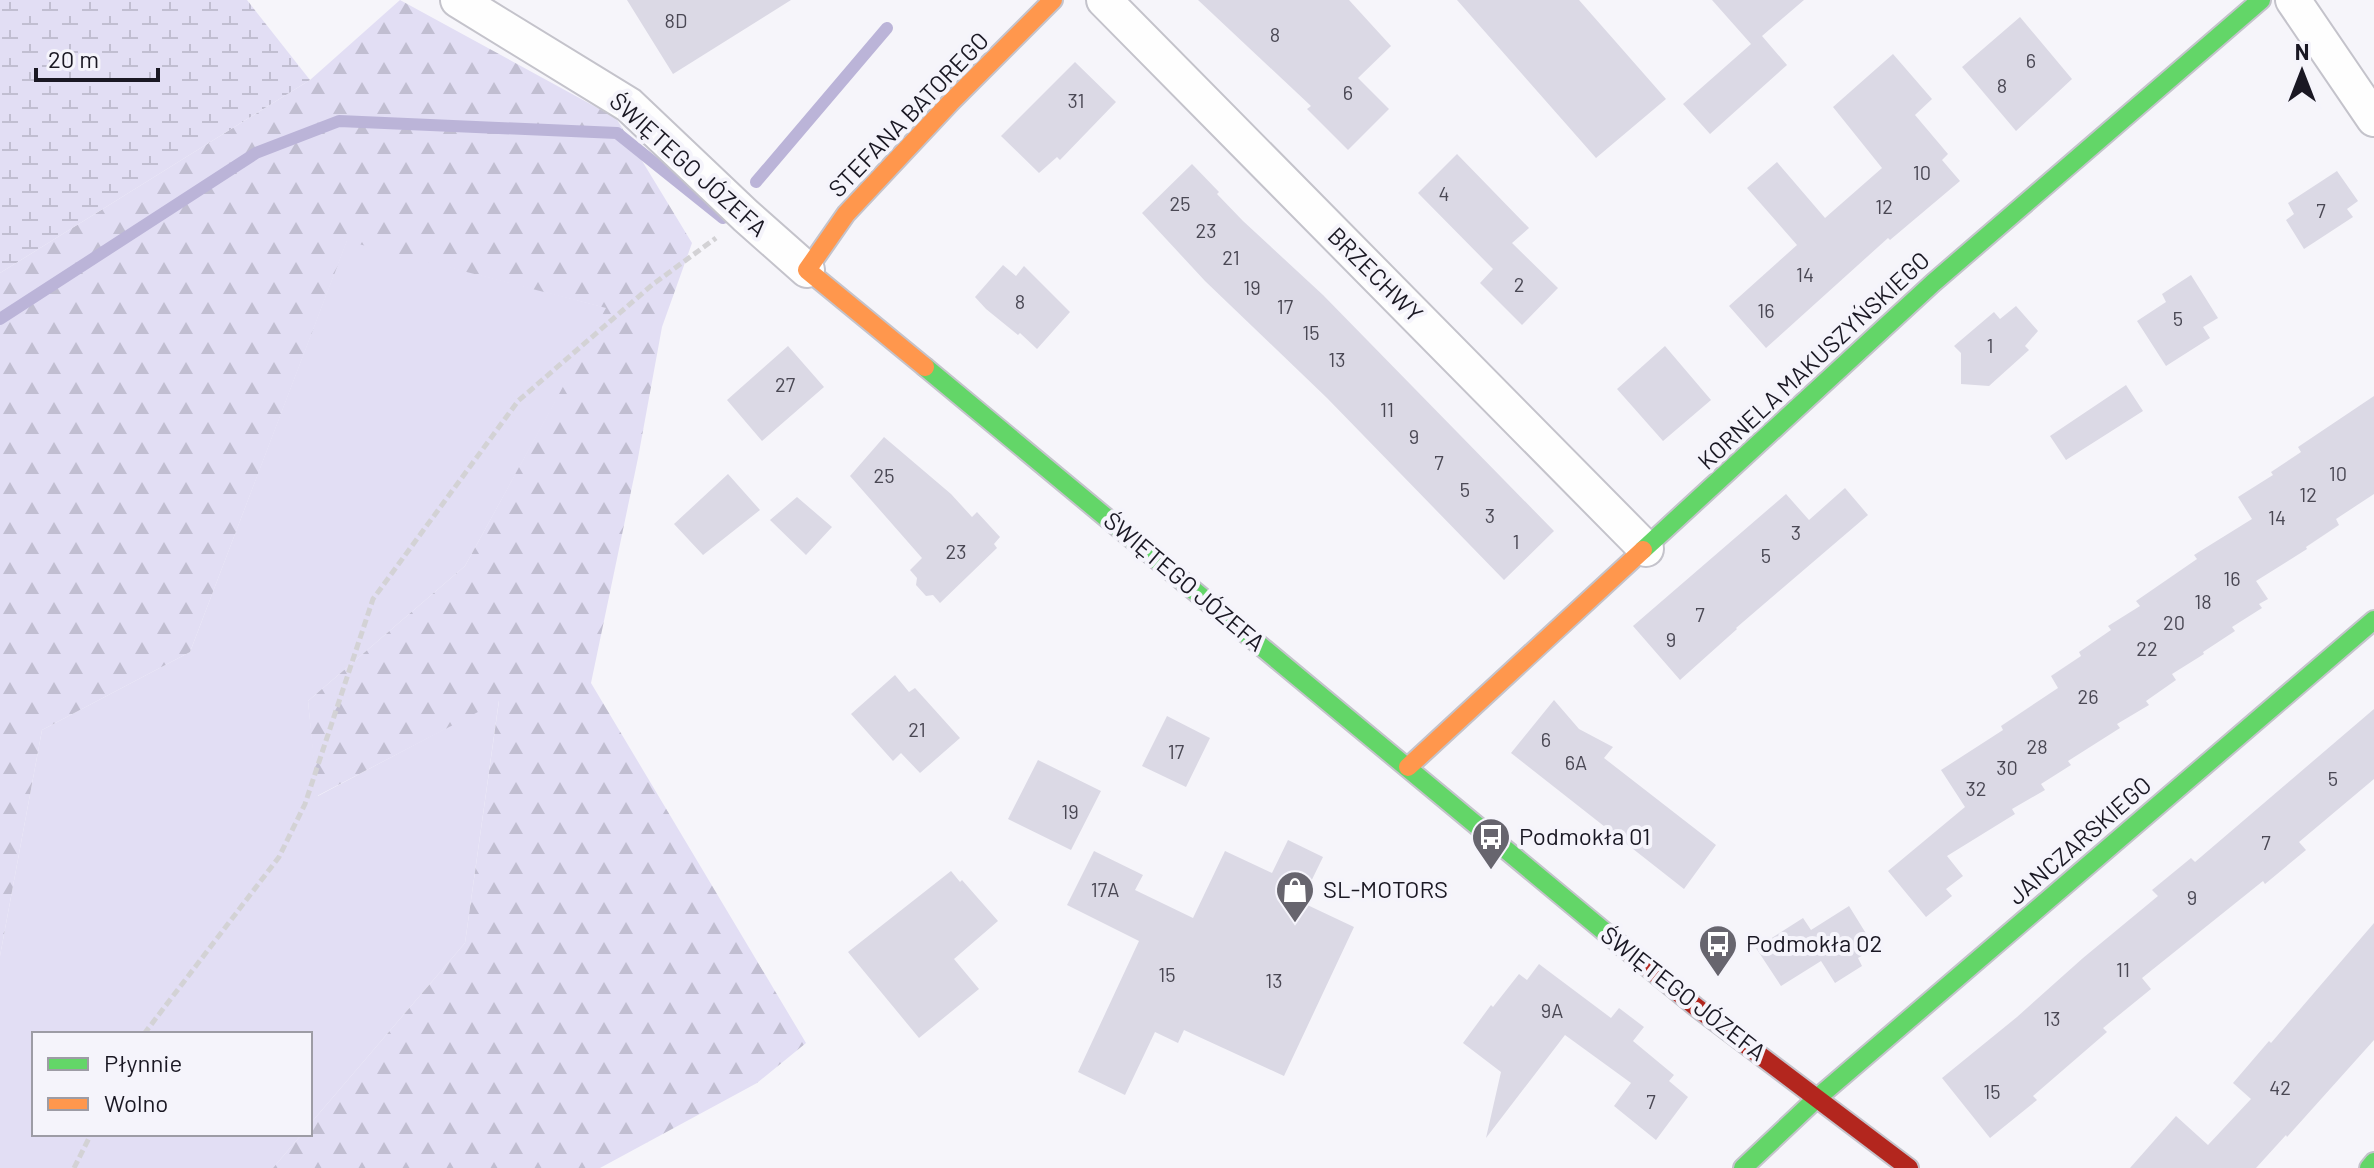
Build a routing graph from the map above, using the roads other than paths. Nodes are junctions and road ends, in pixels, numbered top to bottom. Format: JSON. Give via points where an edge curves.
{"nodes":[{"id":1,"x":458,"y":0,"type":"edge"},
{"id":2,"x":1053,"y":0,"type":"edge"},
{"id":3,"x":1104,"y":0,"type":"edge"},
{"id":4,"x":2261,"y":0,"type":"edge"},
{"id":5,"x":2293,"y":0,"type":"edge"},
{"id":6,"x":2374,"y":119,"type":"edge"},
{"id":7,"x":807,"y":270,"type":"junction"},
{"id":8,"x":1646,"y":549,"type":"junction"},
{"id":9,"x":2374,"y":620,"type":"edge"},
{"id":10,"x":1408,"y":767,"type":"junction"},
{"id":11,"x":1816,"y":1099,"type":"junction"},
{"id":12,"x":2374,"y":1162,"type":"edge"},
{"id":13,"x":1743,"y":1168,"type":"edge"},
{"id":14,"x":1909,"y":1168,"type":"edge"},
{"id":15,"x":2369,"y":1168,"type":"edge"}],
"edges":[{"from":1,"to":7,"type":"street","name":"ŚWIĘTEGO JÓZEFA","via":[[629,105]]},
{"from":2,"to":7,"type":"street","name":"STEFANA BATOREGO","via":[[846,214]]},
{"from":3,"to":8,"type":"street","name":"BRZECHWY"},
{"from":4,"to":8,"type":"street","name":"KORNELA MAKUSZYŃSKIEGO","via":[[1933,283]]},
{"from":5,"to":6,"type":"street"},
{"from":7,"to":10,"type":"street","name":"ŚWIĘTEGO JÓZEFA"},
{"from":8,"to":10,"type":"street","name":"KORNELA MAKUSZYŃSKIEGO"},
{"from":9,"to":11,"type":"street","name":"JANCZARSKIEGO"},
{"from":10,"to":11,"type":"street","name":"ŚWIĘTEGO JÓZEFA","via":[[1696,1007]]},
{"from":11,"to":13,"type":"street","name":"JANCZARSKIEGO"},
{"from":11,"to":14,"type":"street","name":"ŚWIĘTEGO JÓZEFA"},
{"from":12,"to":15,"type":"street"}]}
